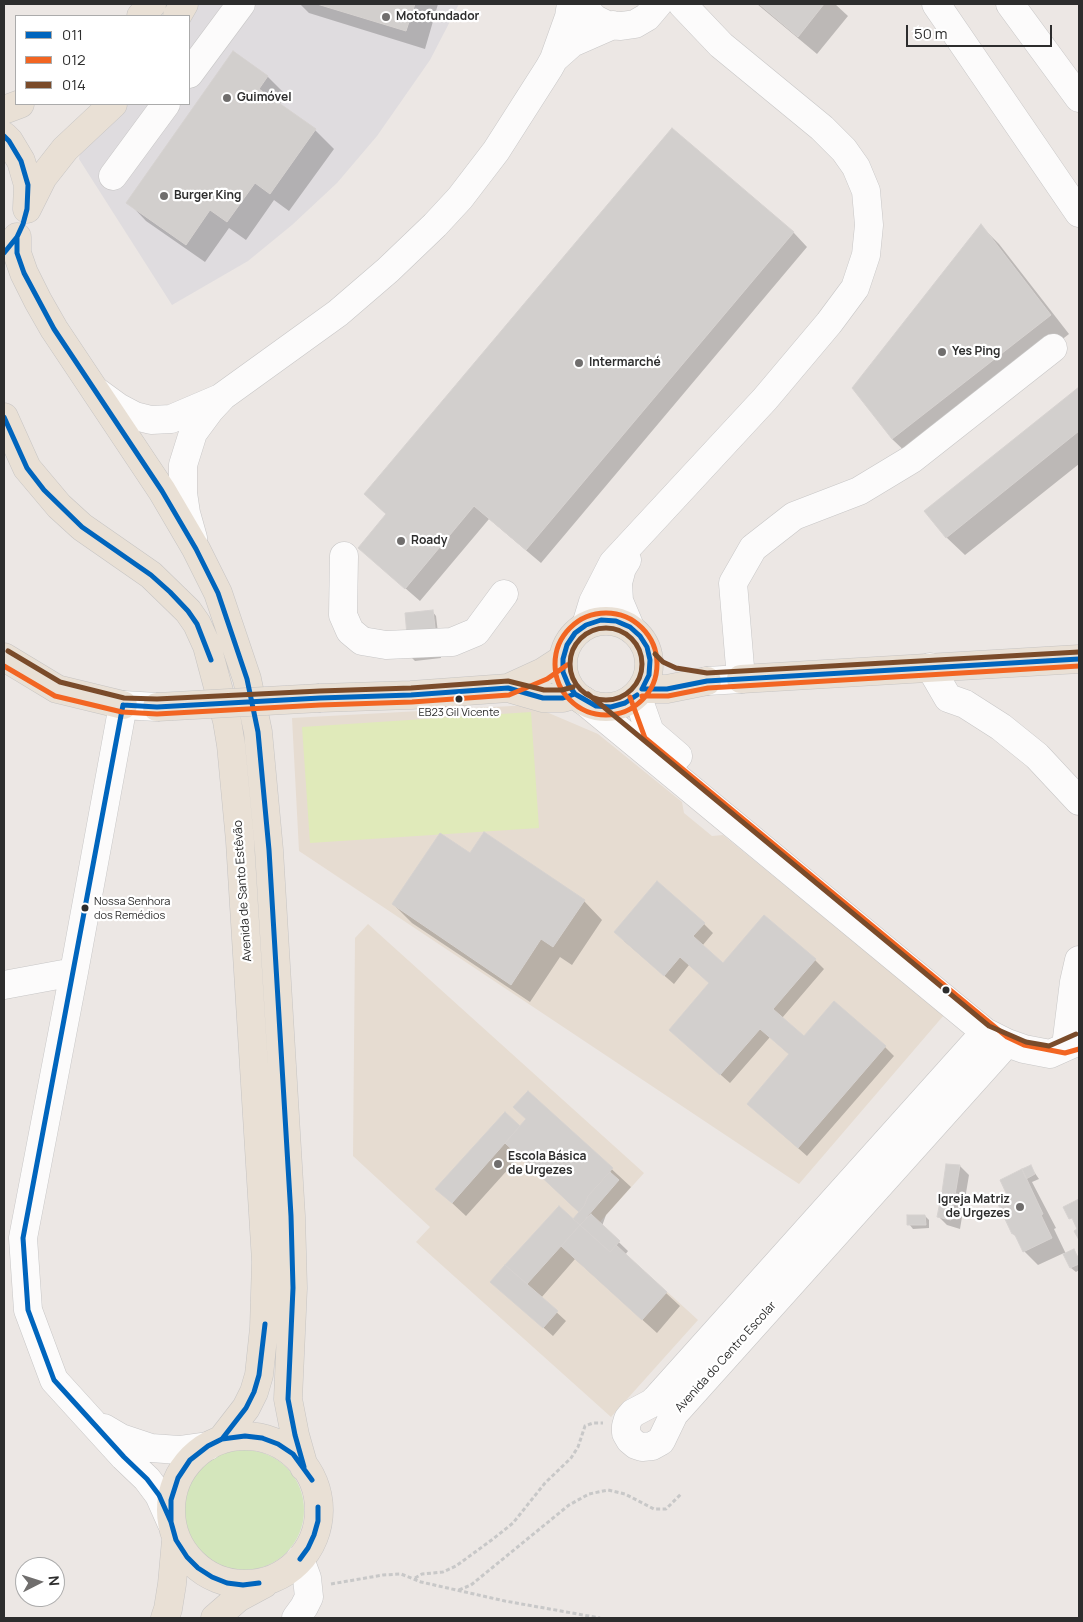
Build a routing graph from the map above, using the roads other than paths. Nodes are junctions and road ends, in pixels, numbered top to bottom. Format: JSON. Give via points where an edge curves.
{"nodes":[{"id":1,"x":152,"y":4,"type":"edge"},
{"id":2,"x":240,"y":4,"type":"edge"},
{"id":3,"x":571,"y":4,"type":"edge"},
{"id":4,"x":582,"y":4,"type":"edge"},
{"id":5,"x":682,"y":4,"type":"edge"},
{"id":6,"x":936,"y":4,"type":"edge"},
{"id":7,"x":1010,"y":4,"type":"edge"},
{"id":8,"x":652,"y":10,"type":"edge"},
{"id":9,"x":142,"y":15,"type":"edge"},
{"id":10,"x":613,"y":25,"type":"junction"},
{"id":11,"x":721,"y":45,"type":"junction"},
{"id":12,"x":554,"y":59,"type":"junction"},
{"id":13,"x":190,"y":73,"type":"edge"},
{"id":14,"x":1079,"y":98,"type":"edge"},
{"id":15,"x":17,"y":105,"type":"edge"},
{"id":16,"x":113,"y":105,"type":"edge"},
{"id":17,"x":165,"y":105,"type":"edge"},
{"id":18,"x":4,"y":110,"type":"edge"},
{"id":19,"x":4,"y":136,"type":"edge"},
{"id":20,"x":113,"y":176,"type":"dead end"},
{"id":21,"x":27,"y":209,"type":"junction"},
{"id":22,"x":1079,"y":213,"type":"edge"},
{"id":23,"x":10,"y":245,"type":"edge"},
{"id":24,"x":1053,"y":348,"type":"dead end"},
{"id":25,"x":96,"y":391,"type":"junction"},
{"id":26,"x":223,"y":396,"type":"junction"},
{"id":27,"x":4,"y":417,"type":"edge"},
{"id":28,"x":648,"y":527,"type":"junction"},
{"id":29,"x":196,"y":549,"type":"junction"},
{"id":30,"x":344,"y":556,"type":"dead end"},
{"id":31,"x":504,"y":594,"type":"dead end"},
{"id":32,"x":586,"y":625,"type":"junction"},
{"id":33,"x":630,"y":627,"type":"junction"},
{"id":34,"x":4,"y":656,"type":"edge"},
{"id":35,"x":1079,"y":659,"type":"edge"},
{"id":36,"x":563,"y":660,"type":"junction"},
{"id":37,"x":650,"y":660,"type":"junction"},
{"id":38,"x":930,"y":667,"type":"junction"},
{"id":39,"x":740,"y":678,"type":"junction"},
{"id":40,"x":707,"y":681,"type":"junction"},
{"id":41,"x":508,"y":688,"type":"junction"},
{"id":42,"x":640,"y":692,"type":"junction"},
{"id":43,"x":579,"y":698,"type":"junction"},
{"id":44,"x":123,"y":705,"type":"junction"},
{"id":45,"x":157,"y":707,"type":"joint"},
{"id":46,"x":1079,"y":801,"type":"edge"},
{"id":47,"x":1079,"y":960,"type":"edge"},
{"id":48,"x":74,"y":972,"type":"junction"},
{"id":49,"x":4,"y":985,"type":"edge"},
{"id":50,"x":996,"y":1038,"type":"junction"},
{"id":51,"x":1072,"y":1044,"type":"edge"},
{"id":52,"x":92,"y":1422,"type":"junction"},
{"id":53,"x":215,"y":1443,"type":"junction"},
{"id":54,"x":304,"y":1467,"type":"junction"},
{"id":55,"x":174,"y":1531,"type":"junction"},
{"id":56,"x":300,"y":1560,"type":"junction"},
{"id":57,"x":275,"y":1578,"type":"junction"},
{"id":58,"x":164,"y":1618,"type":"edge"},
{"id":59,"x":215,"y":1618,"type":"edge"},
{"id":60,"x":296,"y":1618,"type":"edge"}],
"edges":[{"from":1,"to":9,"type":"main road"},
{"from":2,"to":13,"type":"street"},
{"from":3,"to":12,"type":"street"},
{"from":4,"to":10,"type":"street","via":[[595,19]]},
{"from":5,"to":11,"type":"street"},
{"from":6,"to":22,"type":"street"},
{"from":7,"to":14,"type":"street"},
{"from":8,"to":10,"type":"street","via":[[635,24]]},
{"from":8,"to":11,"type":"street"},
{"from":10,"to":12,"type":"street","via":[[572,42]]},
{"from":11,"to":28,"type":"street","via":[[822,128],[856,167],[866,191],[870,225],[866,255],[855,288],[829,323],[765,399]]},
{"from":12,"to":26,"type":"street","via":[[496,151],[435,225],[338,313]]},
{"from":15,"to":18,"type":"main road"},
{"from":16,"to":21,"type":"main road","via":[[65,149],[43,177]]},
{"from":17,"to":20,"type":"street"},
{"from":19,"to":21,"type":"main road","via":[[22,161],[28,185]]},
{"from":21,"to":23,"type":"main road","via":[[23,224]]},
{"from":23,"to":25,"type":"main road","via":[[54,329]]},
{"from":24,"to":39,"type":"street","via":[[912,459],[859,491],[794,516],[752,548],[733,583]]},
{"from":25,"to":26,"type":"street","via":[[135,416],[152,420],[171,419]]},
{"from":25,"to":29,"type":"main road"},
{"from":26,"to":29,"type":"street","via":[[193,434],[183,464],[183,493]]},
{"from":27,"to":53,"type":"main road","name":"Avenida de Santo Estêvão","via":[[27,468],[58,506],[82,527],[151,575],[188,611],[207,646],[227,721],[240,842],[266,1261],[260,1375],[246,1408]]},
{"from":28,"to":32,"type":"street","via":[[613,562],[593,602]]},
{"from":28,"to":33,"type":"street","via":[[622,568],[618,583],[619,601]]},
{"from":29,"to":54,"type":"main road","via":[[218,593],[248,679],[258,732],[269,850],[293,1254],[288,1399]]},
{"from":30,"to":31,"type":"street","via":[[343,615],[350,631],[362,642],[386,646],[452,642],[476,632]]},
{"from":32,"to":33,"type":"main road","via":[[601,620],[616,621]]},
{"from":32,"to":36,"type":"main road","via":[[567,645]]},
{"from":33,"to":37,"type":"main road","via":[[647,647]]},
{"from":34,"to":44,"type":"main road","via":[[57,689]]},
{"from":35,"to":38,"type":"main road"},
{"from":36,"to":41,"type":"main road"},
{"from":36,"to":43,"type":"main road","via":[[568,684]]},
{"from":37,"to":40,"type":"main road","via":[[674,674]]},
{"from":37,"to":42,"type":"main road","via":[[648,675]]},
{"from":38,"to":39,"type":"main road"},
{"from":38,"to":46,"type":"street","via":[[948,698],[965,704],[1001,727],[1037,756]]},
{"from":39,"to":40,"type":"street"},
{"from":40,"to":42,"type":"main road"},
{"from":41,"to":43,"type":"main road","via":[[544,698]]},
{"from":41,"to":45,"type":"main road","bridge":true},
{"from":42,"to":43,"type":"main road","via":[[625,703],[610,707],[596,706]]},
{"from":42,"to":51,"type":"street","via":[[650,732],[1012,1031],[1026,1038]]},
{"from":43,"to":50,"type":"street"},
{"from":44,"to":45,"type":"street"},
{"from":44,"to":48,"type":"street"},
{"from":47,"to":51,"type":"street","via":[[1074,982]]},
{"from":48,"to":49,"type":"street"},
{"from":48,"to":52,"type":"street","via":[[23,1238],[28,1310],[54,1380]]},
{"from":50,"to":50,"type":"street","name":"Avenida do Centro Escolar","via":[[656,1399],[628,1419],[626,1433],[630,1440],[647,1447],[661,1441],[674,1414]]},
{"from":50,"to":51,"type":"street","via":[[1024,1049],[1050,1054]]},
{"from":52,"to":53,"type":"street","via":[[121,1438],[151,1448],[179,1450]]},
{"from":52,"to":55,"type":"street","via":[[159,1495]]},
{"from":53,"to":54,"type":"main road","via":[[245,1436],[262,1438],[293,1454]]},
{"from":53,"to":55,"type":"main road","via":[[190,1460],[178,1478],[171,1500]]},
{"from":54,"to":56,"type":"main road","via":[[312,1480],[318,1521]]},
{"from":55,"to":57,"type":"main road","via":[[187,1557],[212,1577],[243,1585]]},
{"from":55,"to":58,"type":"main road","via":[[172,1584]]},
{"from":56,"to":57,"type":"main road"},
{"from":56,"to":60,"type":"street","via":[[309,1597]]},
{"from":57,"to":59,"type":"main road","via":[[238,1598]]}]}
